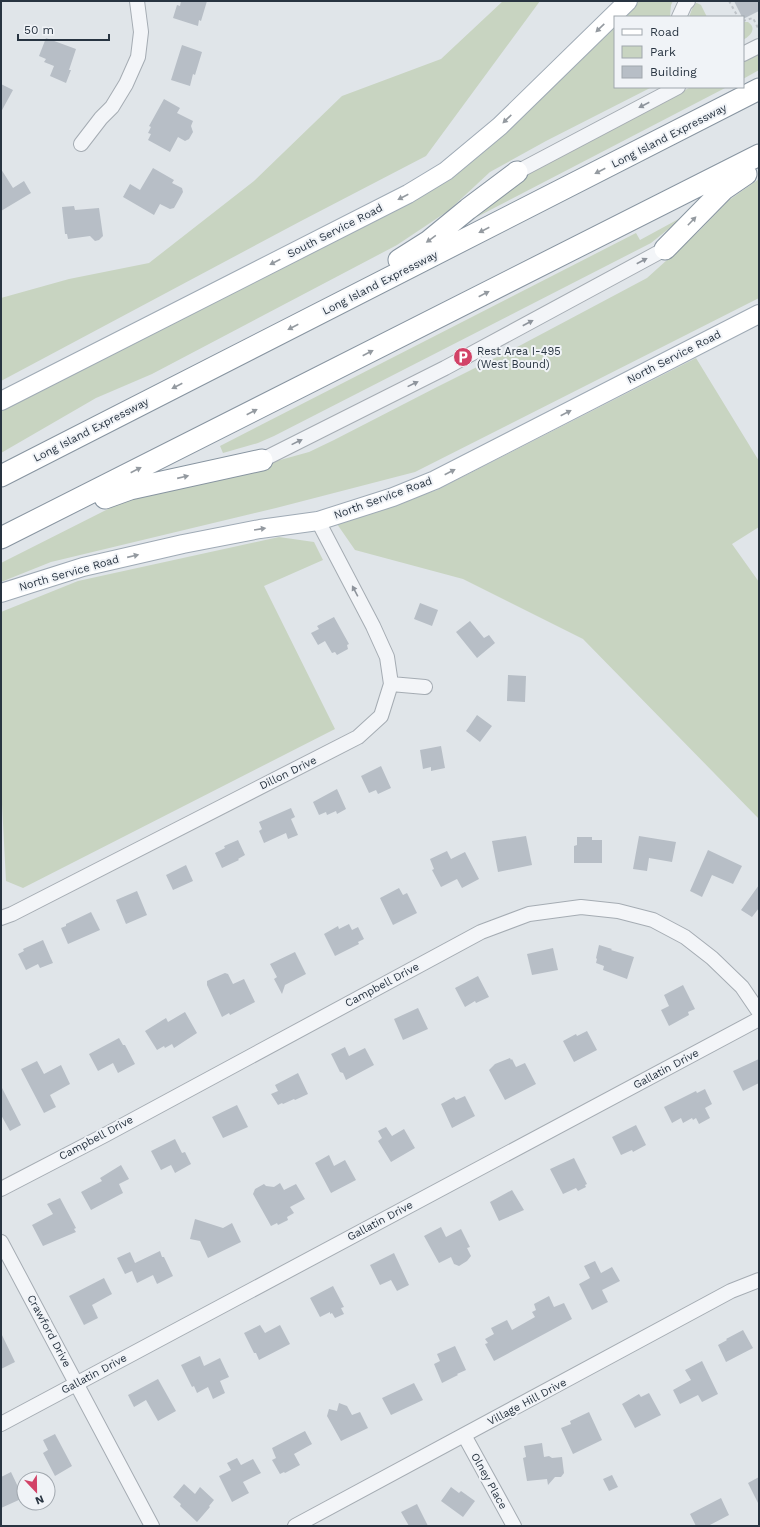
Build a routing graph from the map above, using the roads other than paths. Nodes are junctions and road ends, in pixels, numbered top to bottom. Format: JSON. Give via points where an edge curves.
{"nodes":[{"id":1,"x":137,"y":1,"type":"edge"},
{"id":2,"x":628,"y":1,"type":"edge"},
{"id":3,"x":688,"y":1,"type":"edge"},
{"id":4,"x":679,"y":16,"type":"edge"},
{"id":5,"x":759,"y":46,"type":"edge"},
{"id":6,"x":744,"y":54,"type":"edge"},
{"id":7,"x":676,"y":88,"type":"edge"},
{"id":8,"x":759,"y":89,"type":"edge"},
{"id":9,"x":81,"y":144,"type":"dead end"},
{"id":10,"x":759,"y":155,"type":"edge"},
{"id":11,"x":759,"y":165,"type":"edge"},
{"id":12,"x":517,"y":172,"type":"joint"},
{"id":13,"x":665,"y":249,"type":"joint"},
{"id":14,"x":322,"y":313,"type":"junction"},
{"id":15,"x":759,"y":314,"type":"edge"},
{"id":16,"x":1,"y":401,"type":"edge"},
{"id":17,"x":262,"y":460,"type":"joint"},
{"id":18,"x":1,"y":476,"type":"edge"},
{"id":19,"x":318,"y":522,"type":"junction"},
{"id":20,"x":7,"y":535,"type":"edge"},
{"id":21,"x":1,"y":593,"type":"edge"},
{"id":22,"x":391,"y":684,"type":"junction"},
{"id":23,"x":425,"y":687,"type":"dead end"},
{"id":24,"x":1,"y":918,"type":"edge"},
{"id":25,"x":759,"y":1012,"type":"edge"},
{"id":26,"x":759,"y":1019,"type":"edge"},
{"id":27,"x":1,"y":1189,"type":"edge"},
{"id":28,"x":1,"y":1242,"type":"edge"},
{"id":29,"x":759,"y":1280,"type":"edge"},
{"id":30,"x":77,"y":1383,"type":"junction"},
{"id":31,"x":1,"y":1424,"type":"edge"},
{"id":32,"x":464,"y":1435,"type":"junction"},
{"id":33,"x":152,"y":1526,"type":"edge"},
{"id":34,"x":295,"y":1526,"type":"edge"},
{"id":35,"x":514,"y":1526,"type":"edge"}],
"edges":[{"from":1,"to":9,"type":"street","via":[[141,32],[138,57],[112,107]]},
{"from":2,"to":16,"type":"main road","name":"South Service Road","one_way":true,"via":[[500,126],[446,171],[408,194]]},
{"from":3,"to":4,"type":"street"},
{"from":5,"to":6,"type":"street"},
{"from":7,"to":12,"type":"street","one_way":true},
{"from":8,"to":14,"type":"highway","name":"Long Island Expressway","one_way":true},
{"from":20,"to":10,"type":"highway","one_way":true},
{"from":13,"to":11,"type":"highway","one_way":true,"via":[[724,189]]},
{"from":12,"to":14,"type":"highway","one_way":true,"via":[[429,240]]},
{"from":17,"to":13,"type":"street","one_way":true,"via":[[445,368]]},
{"from":14,"to":18,"type":"highway","name":"Long Island Expressway","one_way":true},
{"from":19,"to":15,"type":"main road","name":"North Service Road","one_way":true,"via":[[435,480]]},
{"from":20,"to":17,"type":"highway","one_way":true,"via":[[130,489]]},
{"from":21,"to":19,"type":"main road","name":"North Service Road","one_way":true,"via":[[98,563],[260,529]]},
{"from":22,"to":19,"type":"street","name":"Dillon Drive","one_way":true,"via":[[387,657]]},
{"from":22,"to":23,"type":"street"},
{"from":22,"to":24,"type":"street","name":"Dillon Drive","via":[[381,716],[358,737]]},
{"from":25,"to":27,"type":"street","name":"Campbell Drive","via":[[742,987],[712,958],[685,937],[653,920],[618,911],[581,907],[529,914],[481,932]]},
{"from":26,"to":30,"type":"street","name":"Gallatin Drive"},
{"from":28,"to":30,"type":"street","name":"Crawford Drive"},
{"from":29,"to":32,"type":"street","name":"Village Hill Drive","via":[[732,1291]]},
{"from":30,"to":31,"type":"street","name":"Gallatin Drive"},
{"from":30,"to":33,"type":"street","name":"Crawford Drive"},
{"from":32,"to":34,"type":"street","name":"Village Hill Drive"},
{"from":32,"to":35,"type":"street","name":"Olney Place"}]}
